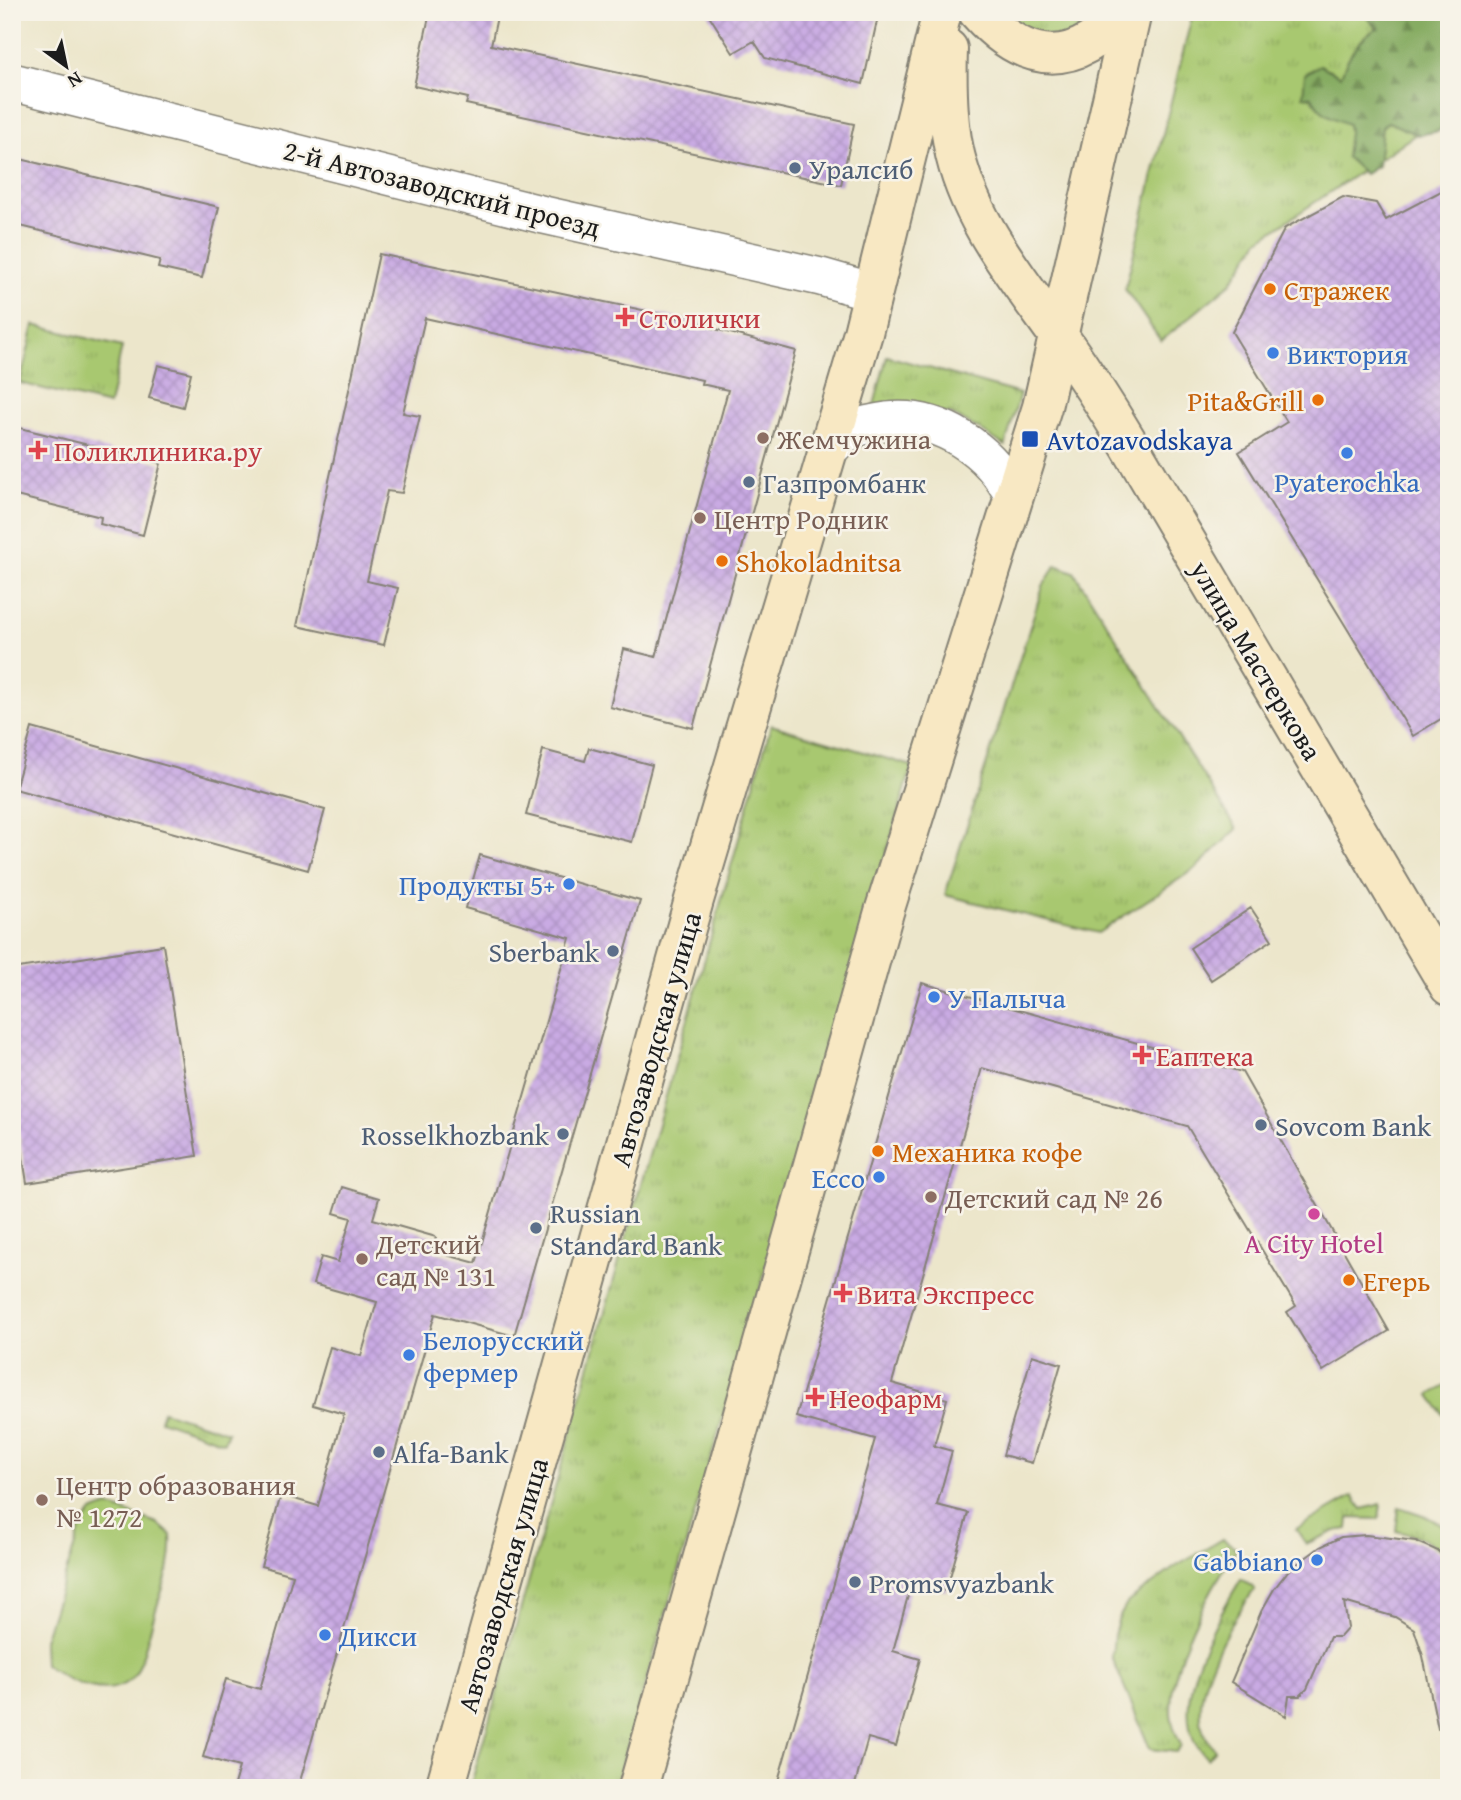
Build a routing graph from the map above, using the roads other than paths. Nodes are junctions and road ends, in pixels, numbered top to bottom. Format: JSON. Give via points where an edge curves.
{"nodes":[{"id":1,"x":942,"y":12,"type":"edge"},
{"id":2,"x":949,"y":12,"type":"edge"},
{"id":3,"x":978,"y":12,"type":"edge"},
{"id":4,"x":1123,"y":12,"type":"edge"},
{"id":5,"x":1132,"y":12,"type":"edge"},
{"id":6,"x":12,"y":82,"type":"edge"},
{"id":7,"x":873,"y":292,"type":"junction"},
{"id":8,"x":1059,"y":337,"type":"junction"},
{"id":9,"x":829,"y":449,"type":"junction"},
{"id":10,"x":1014,"y":497,"type":"junction"},
{"id":11,"x":1449,"y":986,"type":"edge"},
{"id":12,"x":445,"y":1788,"type":"edge"},
{"id":13,"x":638,"y":1788,"type":"edge"}],
"edges":[{"from":1,"to":7,"type":"main road","name":"Автозаводская улица"},
{"from":2,"to":8,"type":"main road","name":"улица Мастеркова","via":[[947,101],[953,146],[965,185],[999,251]]},
{"from":3,"to":4,"type":"main road","via":[[1007,40],[1046,53],[1079,50],[1098,39]]},
{"from":5,"to":8,"type":"main road"},
{"from":6,"to":7,"type":"street","name":"2-й Автозаводский проезд"},
{"from":7,"to":9,"type":"main road","name":"Автозаводская улица"},
{"from":8,"to":10,"type":"main road"},
{"from":8,"to":11,"type":"main road","name":"улица Мастеркова","via":[[1128,440]]},
{"from":9,"to":10,"type":"street","via":[[850,431],[872,423],[925,423],[971,445],[1006,480]]},
{"from":9,"to":12,"type":"main road","name":"Автозаводская улица","via":[[694,900]]},
{"from":10,"to":13,"type":"main road","via":[[884,912]]}]}
